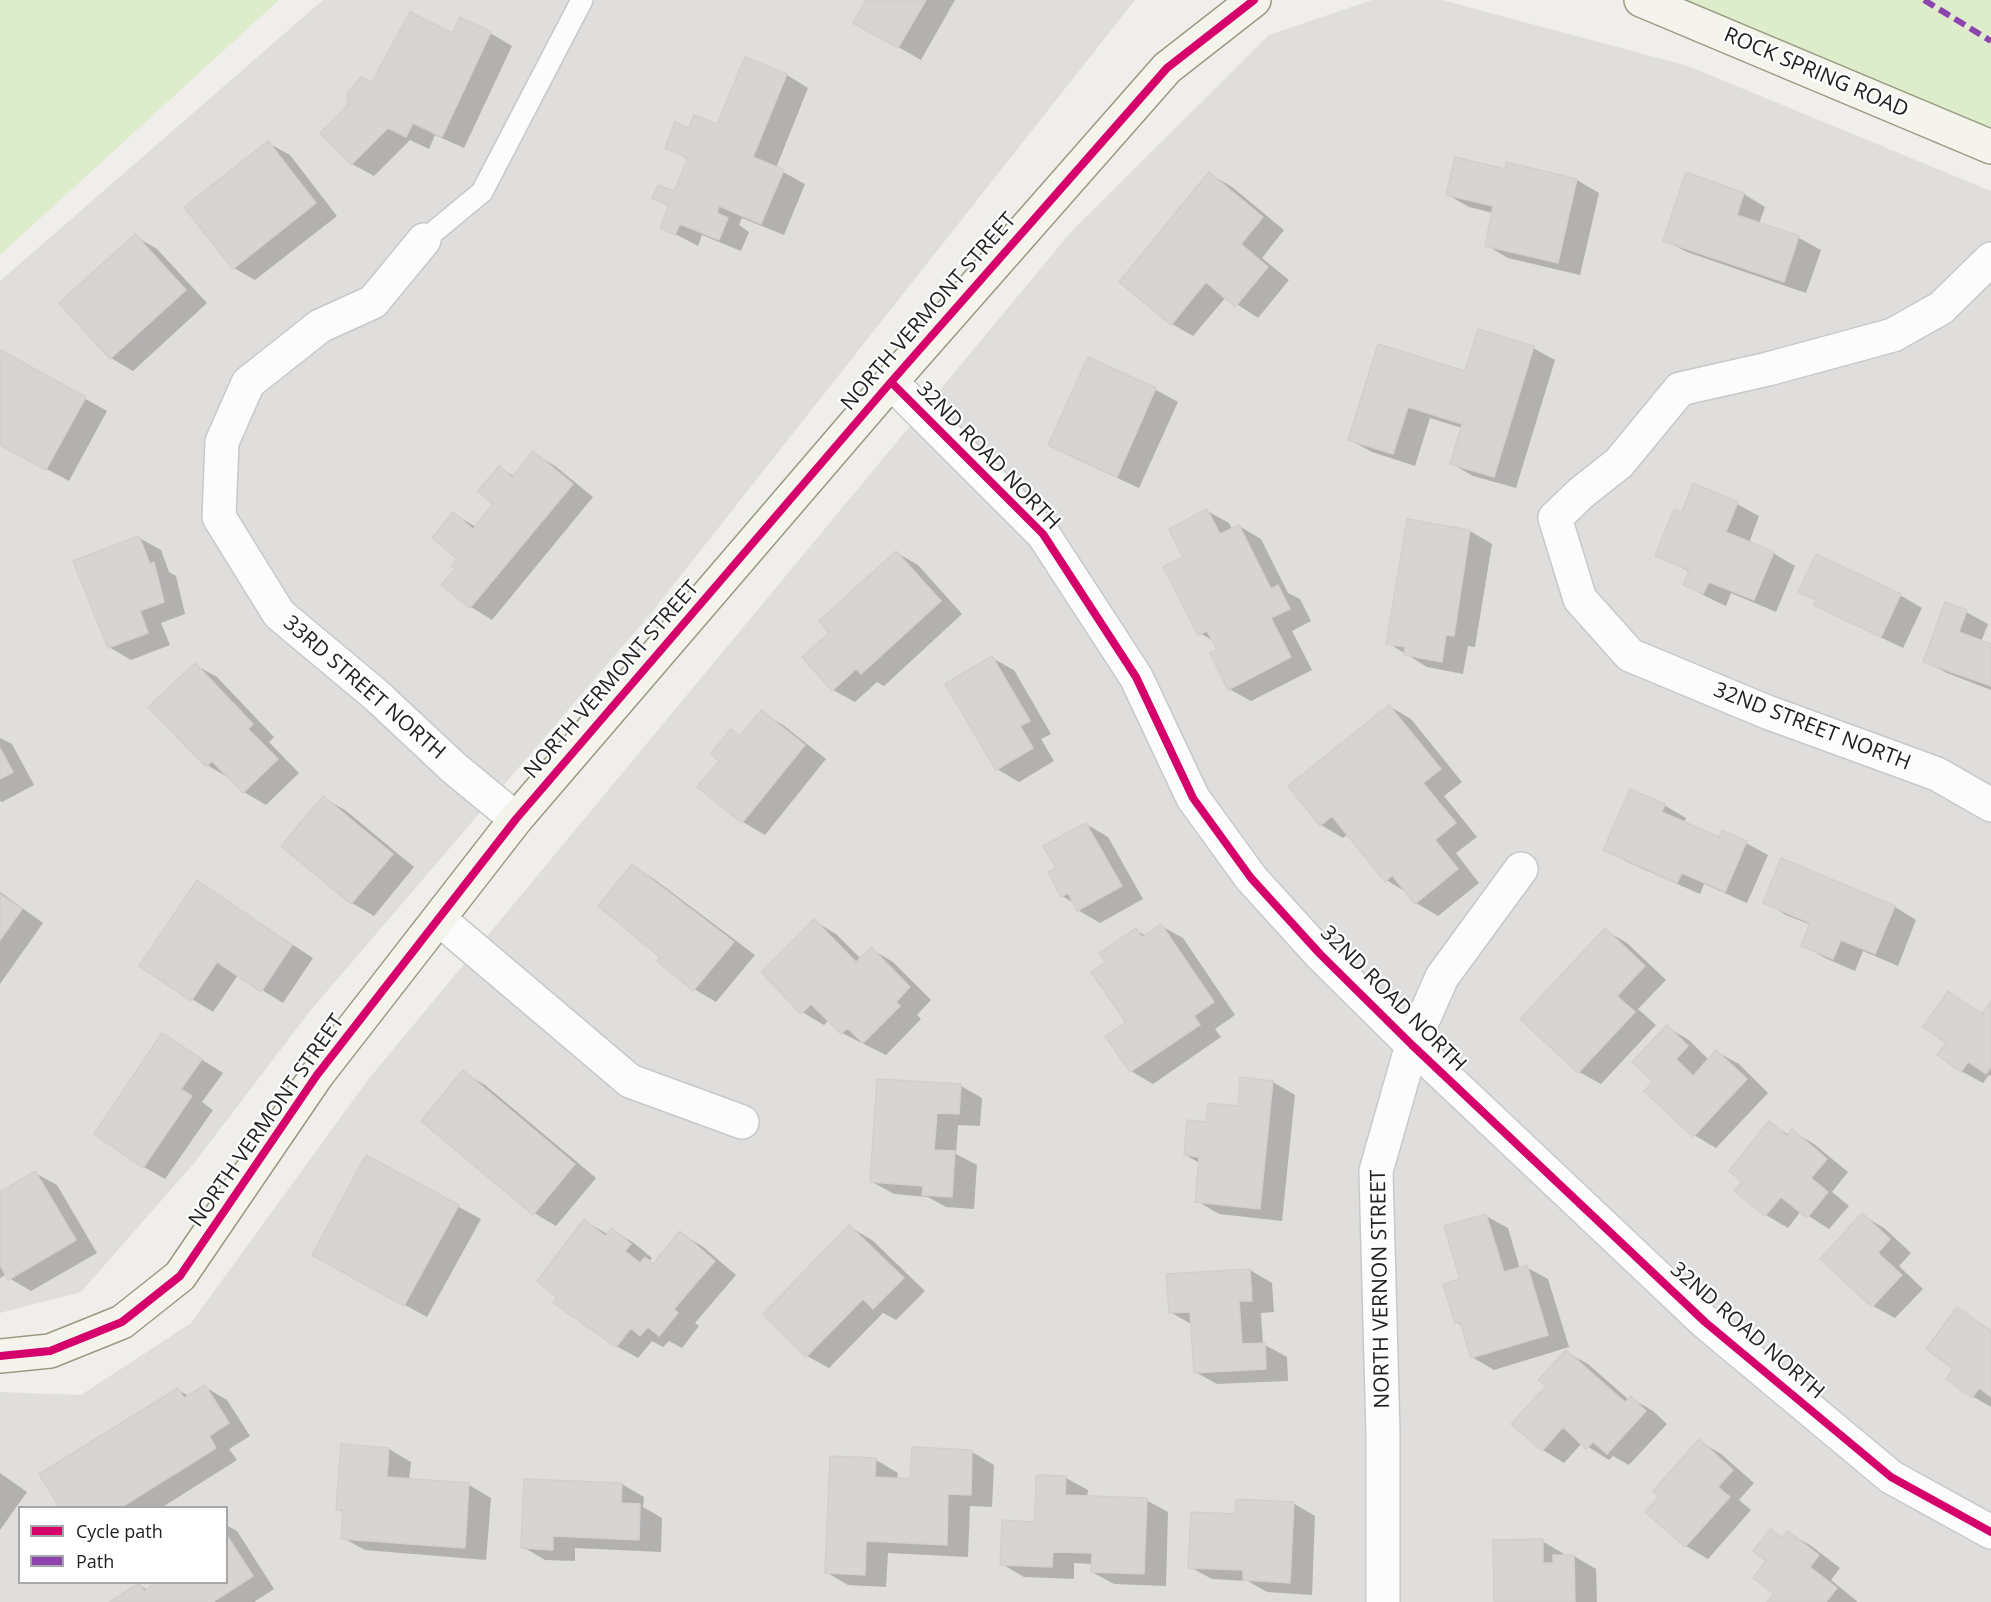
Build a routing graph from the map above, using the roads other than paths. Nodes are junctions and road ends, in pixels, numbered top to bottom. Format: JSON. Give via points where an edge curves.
{"nodes":[{"id":1,"x":582,"y":0,"type":"edge"},
{"id":2,"x":1254,"y":0,"type":"edge"},
{"id":3,"x":1641,"y":0,"type":"edge"},
{"id":4,"x":1991,"y":147,"type":"edge"},
{"id":5,"x":424,"y":240,"type":"joint"},
{"id":6,"x":1991,"y":259,"type":"edge"},
{"id":7,"x":891,"y":382,"type":"junction"},
{"id":8,"x":1991,"y":805,"type":"edge"},
{"id":9,"x":516,"y":819,"type":"junction"},
{"id":10,"x":1521,"y":869,"type":"dead end"},
{"id":11,"x":439,"y":919,"type":"junction"},
{"id":12,"x":1412,"y":1046,"type":"junction"},
{"id":13,"x":742,"y":1122,"type":"dead end"},
{"id":14,"x":0,"y":1356,"type":"edge"},
{"id":15,"x":1991,"y":1532,"type":"edge"},
{"id":16,"x":1383,"y":1602,"type":"edge"}],
"edges":[{"from":1,"to":5,"type":"lane","via":[[482,192]]},
{"from":2,"to":7,"type":"street","name":"NORTH VERMONT STREET","via":[[1167,68]]},
{"from":3,"to":4,"type":"street","name":"ROCK SPRING ROAD"},
{"from":5,"to":9,"type":"street","name":"33RD STREET NORTH","via":[[373,302],[320,326],[248,383],[222,442],[219,516],[279,614]]},
{"from":6,"to":8,"type":"street","name":"32ND STREET NORTH","via":[[1941,308],[1893,335],[1680,389],[1619,462],[1555,518],[1581,600],[1630,656],[1936,774]]},
{"from":7,"to":9,"type":"street","name":"NORTH VERMONT STREET"},
{"from":7,"to":12,"type":"street","name":"32ND ROAD NORTH","via":[[1042,534],[1136,677],[1193,798],[1251,878]]},
{"from":9,"to":11,"type":"street","name":"NORTH VERMONT STREET"},
{"from":10,"to":12,"type":"street","name":"NORTH VERNON STREET","via":[[1442,977]]},
{"from":11,"to":13,"type":"street","via":[[630,1081]]},
{"from":11,"to":14,"type":"street","name":"NORTH VERMONT STREET","via":[[317,1075],[180,1276],[122,1322],[50,1351]]},
{"from":12,"to":15,"type":"street","name":"32ND ROAD NORTH","via":[[1714,1329],[1891,1477]]},
{"from":12,"to":16,"type":"street","name":"NORTH VERNON STREET","via":[[1376,1171]]}]}
